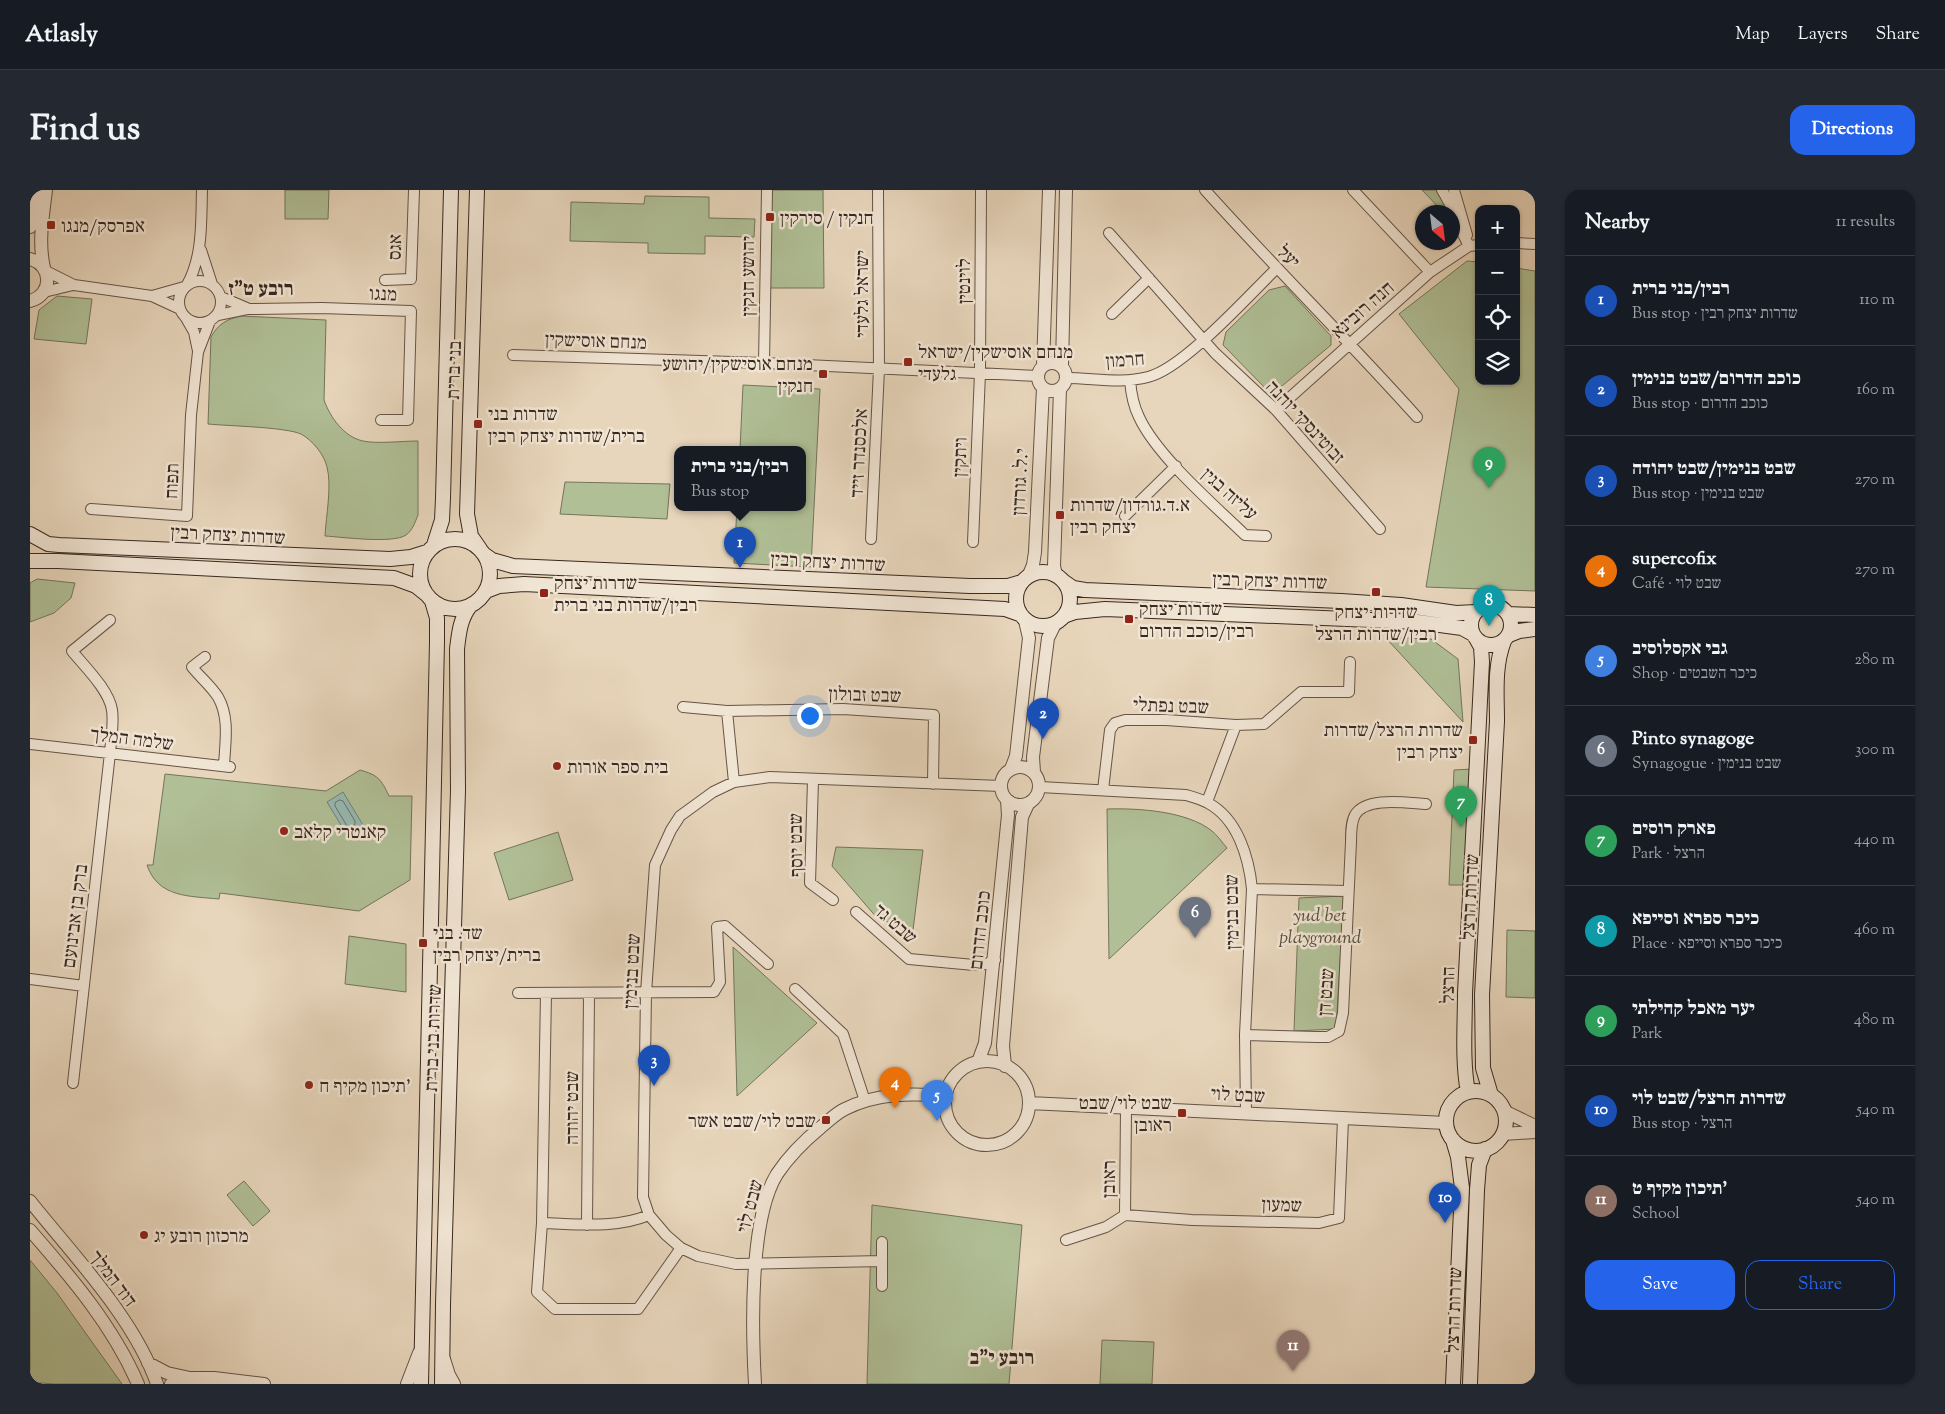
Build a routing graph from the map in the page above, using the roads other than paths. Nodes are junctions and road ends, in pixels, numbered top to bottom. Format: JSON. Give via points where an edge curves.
{"nodes":[{"id":1,"x":34,"y":190,"type":"edge"},
{"id":2,"x":46,"y":190,"type":"edge"},
{"id":3,"x":202,"y":190,"type":"edge"},
{"id":4,"x":414,"y":190,"type":"edge"},
{"id":5,"x":451,"y":190,"type":"edge"},
{"id":6,"x":477,"y":190,"type":"edge"},
{"id":7,"x":767,"y":190,"type":"edge"},
{"id":8,"x":878,"y":190,"type":"edge"},
{"id":9,"x":981,"y":190,"type":"edge"},
{"id":10,"x":1049,"y":190,"type":"edge"},
{"id":11,"x":1066,"y":190,"type":"edge"},
{"id":12,"x":1205,"y":190,"type":"edge"},
{"id":13,"x":1353,"y":190,"type":"edge"},
{"id":14,"x":1442,"y":190,"type":"edge"},
{"id":15,"x":1454,"y":190,"type":"edge"},
{"id":16,"x":30,"y":228,"type":"edge"},
{"id":17,"x":1109,"y":233,"type":"dead end"},
{"id":18,"x":1520,"y":243,"type":"edge"},
{"id":19,"x":1535,"y":244,"type":"edge"},
{"id":20,"x":1474,"y":245,"type":"edge"},
{"id":21,"x":200,"y":247,"type":"junction"},
{"id":22,"x":30,"y":260,"type":"edge"},
{"id":23,"x":1276,"y":269,"type":"junction"},
{"id":24,"x":45,"y":270,"type":"junction"},
{"id":25,"x":1430,"y":272,"type":"junction"},
{"id":26,"x":1149,"y":278,"type":"junction"},
{"id":27,"x":386,"y":280,"type":"dead end"},
{"id":28,"x":212,"y":284,"type":"junction"},
{"id":29,"x":74,"y":285,"type":"junction"},
{"id":30,"x":186,"y":286,"type":"junction"},
{"id":31,"x":152,"y":296,"type":"junction"},
{"id":32,"x":221,"y":297,"type":"junction"},
{"id":33,"x":35,"y":300,"type":"edge"},
{"id":34,"x":180,"y":309,"type":"junction"},
{"id":35,"x":248,"y":309,"type":"junction"},
{"id":36,"x":1112,"y":314,"type":"dead end"},
{"id":37,"x":186,"y":318,"type":"junction"},
{"id":38,"x":214,"y":318,"type":"junction"},
{"id":39,"x":1204,"y":340,"type":"junction"},
{"id":40,"x":1350,"y":343,"type":"junction"},
{"id":41,"x":198,"y":352,"type":"junction"},
{"id":42,"x":513,"y":355,"type":"dead end"},
{"id":43,"x":764,"y":363,"type":"junction"},
{"id":44,"x":879,"y":369,"type":"junction"},
{"id":45,"x":980,"y":372,"type":"junction"},
{"id":46,"x":1065,"y":372,"type":"junction"},
{"id":47,"x":1041,"y":377,"type":"junction"},
{"id":48,"x":1130,"y":380,"type":"junction"},
{"id":49,"x":1060,"y":389,"type":"junction"},
{"id":50,"x":1276,"y":410,"type":"junction"},
{"id":51,"x":1417,"y":417,"type":"dead end"},
{"id":52,"x":381,"y":420,"type":"dead end"},
{"id":53,"x":1176,"y":466,"type":"junction"},
{"id":54,"x":91,"y":510,"type":"dead end"},
{"id":55,"x":1126,"y":516,"type":"dead end"},
{"id":56,"x":1380,"y":529,"type":"dead end"},
{"id":57,"x":30,"y":534,"type":"edge"},
{"id":58,"x":1266,"y":536,"type":"dead end"},
{"id":59,"x":871,"y":538,"type":"dead end"},
{"id":60,"x":973,"y":542,"type":"dead end"},
{"id":61,"x":431,"y":549,"type":"junction"},
{"id":62,"x":482,"y":552,"type":"junction"},
{"id":63,"x":30,"y":561,"type":"edge"},
{"id":64,"x":1059,"y":578,"type":"junction"},
{"id":65,"x":1025,"y":579,"type":"junction"},
{"id":66,"x":486,"y":591,"type":"junction"},
{"id":67,"x":429,"y":598,"type":"junction"},
{"id":68,"x":470,"y":606,"type":"junction"},
{"id":69,"x":1476,"y":612,"type":"junction"},
{"id":70,"x":1508,"y":614,"type":"junction"},
{"id":71,"x":1535,"y":615,"type":"edge"},
{"id":72,"x":1022,"y":617,"type":"junction"},
{"id":73,"x":110,"y":620,"type":"dead end"},
{"id":74,"x":1060,"y":620,"type":"junction"},
{"id":75,"x":1535,"y":629,"type":"edge"},
{"id":76,"x":1475,"y":637,"type":"junction"},
{"id":77,"x":1506,"y":638,"type":"junction"},
{"id":78,"x":205,"y":656,"type":"dead end"},
{"id":79,"x":1350,"y":662,"type":"dead end"},
{"id":80,"x":683,"y":707,"type":"dead end"},
{"id":81,"x":727,"y":711,"type":"junction"},
{"id":82,"x":1236,"y":725,"type":"junction"},
{"id":83,"x":30,"y":744,"type":"edge"},
{"id":84,"x":110,"y":753,"type":"junction"},
{"id":85,"x":1011,"y":769,"type":"junction"},
{"id":86,"x":1034,"y":772,"type":"junction"},
{"id":87,"x":812,"y":780,"type":"junction"},
{"id":88,"x":734,"y":782,"type":"junction"},
{"id":89,"x":933,"y":784,"type":"junction"},
{"id":90,"x":1001,"y":786,"type":"junction"},
{"id":91,"x":1040,"y":787,"type":"junction"},
{"id":92,"x":1103,"y":790,"type":"junction"},
{"id":93,"x":1007,"y":800,"type":"junction"},
{"id":94,"x":1207,"y":802,"type":"junction"},
{"id":95,"x":1028,"y":804,"type":"junction"},
{"id":96,"x":1426,"y":804,"type":"dead end"},
{"id":97,"x":1252,"y":889,"type":"junction"},
{"id":98,"x":1348,"y":891,"type":"junction"},
{"id":99,"x":833,"y":900,"type":"dead end"},
{"id":100,"x":856,"y":912,"type":"dead end"},
{"id":101,"x":995,"y":960,"type":"junction"},
{"id":102,"x":768,"y":964,"type":"dead end"},
{"id":103,"x":974,"y":966,"type":"junction"},
{"id":104,"x":993,"y":979,"type":"junction"},
{"id":105,"x":30,"y":980,"type":"edge"},
{"id":106,"x":84,"y":986,"type":"junction"},
{"id":107,"x":796,"y":989,"type":"dead end"},
{"id":108,"x":518,"y":993,"type":"dead end"},
{"id":109,"x":546,"y":993,"type":"junction"},
{"id":110,"x":589,"y":993,"type":"junction"},
{"id":111,"x":646,"y":993,"type":"junction"},
{"id":112,"x":1245,"y":1035,"type":"junction"},
{"id":113,"x":978,"y":1062,"type":"junction"},
{"id":114,"x":1005,"y":1066,"type":"junction"},
{"id":115,"x":73,"y":1083,"type":"dead end"},
{"id":116,"x":1468,"y":1092,"type":"junction"},
{"id":117,"x":1491,"y":1095,"type":"junction"},
{"id":118,"x":945,"y":1096,"type":"junction"},
{"id":119,"x":865,"y":1101,"type":"junction"},
{"id":120,"x":1029,"y":1103,"type":"junction"},
{"id":121,"x":1126,"y":1108,"type":"junction"},
{"id":122,"x":1504,"y":1111,"type":"junction"},
{"id":123,"x":1246,"y":1113,"type":"junction"},
{"id":124,"x":1343,"y":1119,"type":"junction"},
{"id":125,"x":1446,"y":1123,"type":"junction"},
{"id":126,"x":1535,"y":1126,"type":"edge"},
{"id":127,"x":1535,"y":1132,"type":"edge"},
{"id":128,"x":1503,"y":1134,"type":"junction"},
{"id":129,"x":1453,"y":1140,"type":"junction"},
{"id":130,"x":1485,"y":1149,"type":"junction"},
{"id":131,"x":30,"y":1201,"type":"edge"},
{"id":132,"x":649,"y":1215,"type":"junction"},
{"id":133,"x":1125,"y":1215,"type":"junction"},
{"id":134,"x":542,"y":1223,"type":"junction"},
{"id":135,"x":587,"y":1224,"type":"junction"},
{"id":136,"x":30,"y":1230,"type":"edge"},
{"id":137,"x":1066,"y":1240,"type":"dead end"},
{"id":138,"x":882,"y":1242,"type":"dead end"},
{"id":139,"x":681,"y":1248,"type":"junction"},
{"id":140,"x":882,"y":1261,"type":"junction"},
{"id":141,"x":756,"y":1263,"type":"junction"},
{"id":142,"x":882,"y":1286,"type":"dead end"},
{"id":143,"x":422,"y":1344,"type":"junction"},
{"id":144,"x":443,"y":1354,"type":"junction"},
{"id":145,"x":147,"y":1362,"type":"junction"},
{"id":146,"x":192,"y":1378,"type":"junction"},
{"id":147,"x":138,"y":1384,"type":"edge"},
{"id":148,"x":157,"y":1384,"type":"edge"},
{"id":149,"x":170,"y":1384,"type":"edge"},
{"id":150,"x":264,"y":1384,"type":"edge"},
{"id":151,"x":407,"y":1384,"type":"edge"},
{"id":152,"x":421,"y":1384,"type":"edge"},
{"id":153,"x":442,"y":1384,"type":"edge"},
{"id":154,"x":454,"y":1384,"type":"edge"},
{"id":155,"x":756,"y":1384,"type":"edge"},
{"id":156,"x":1453,"y":1384,"type":"edge"},
{"id":157,"x":1470,"y":1384,"type":"edge"}],
"edges":[{"from":1,"to":16,"type":"street"},
{"from":2,"to":24,"type":"street","via":[[40,239]]},
{"from":3,"to":21,"type":"street"},
{"from":4,"to":27,"type":"street","name":"אגס","via":[[411,279]]},
{"from":5,"to":61,"type":"main road","name":"בני ברית","via":[[444,498],[442,520]]},
{"from":6,"to":62,"type":"main road","name":"בני ברית","via":[[467,514],[471,536]]},
{"from":7,"to":43,"type":"street","name":"יהושע חנקין"},
{"from":8,"to":44,"type":"street","name":"ישראל גלעדי"},
{"from":9,"to":45,"type":"street","name":"לוינטין"},
{"from":10,"to":47,"type":"street","name":"י.ל. גורדון"},
{"from":11,"to":46,"type":"street"},
{"from":12,"to":23,"type":"street","name":"יעל"},
{"from":13,"to":25,"type":"street"},
{"from":14,"to":20,"type":"street","via":[[1460,230]]},
{"from":15,"to":20,"type":"street"},
{"from":17,"to":26,"type":"street","name":"זבוטינסקי יוהנה"},
{"from":18,"to":19,"type":"street"},
{"from":20,"to":25,"type":"street","name":"חנה רובינא"},
{"from":21,"to":28,"type":"street"},
{"from":21,"to":30,"type":"street","via":[[195,271]]},
{"from":22,"to":24,"type":"street"},
{"from":23,"to":39,"type":"street"},
{"from":23,"to":40,"type":"street","name":"יעל"},
{"from":24,"to":29,"type":"street"},
{"from":24,"to":33,"type":"street","via":[[48,282]]},
{"from":25,"to":40,"type":"street","name":"חנה רובינא"},
{"from":26,"to":36,"type":"street"},
{"from":26,"to":39,"type":"street","name":"זבוטינסקי יוהנה"},
{"from":28,"to":30,"type":"street","via":[[197,281]]},
{"from":28,"to":32,"type":"street"},
{"from":29,"to":31,"type":"street"},
{"from":29,"to":33,"type":"street"},
{"from":30,"to":31,"type":"street"},
{"from":30,"to":34,"type":"street","via":[[179,298]]},
{"from":31,"to":34,"type":"street"},
{"from":32,"to":35,"type":"street","name":"מנגו"},
{"from":32,"to":38,"type":"street","via":[[221,309]]},
{"from":34,"to":37,"type":"street"},
{"from":35,"to":38,"type":"street","name":"מנגו"},
{"from":35,"to":52,"type":"street","name":"מנגו","via":[[411,312],[408,420]]},
{"from":37,"to":38,"type":"street","via":[[198,323]]},
{"from":37,"to":41,"type":"street","name":"תפוח","via":[[194,332]]},
{"from":38,"to":41,"type":"street","name":"תפוח"},
{"from":39,"to":48,"type":"street","name":"חרמון","via":[[1163,371]]},
{"from":39,"to":50,"type":"street","name":"זבוטינסקי יוהנה"},
{"from":40,"to":50,"type":"street","name":"חנה רובינא"},
{"from":40,"to":51,"type":"street","name":"יעל"},
{"from":41,"to":54,"type":"street","name":"תפוח","via":[[191,423],[188,516]]},
{"from":42,"to":43,"type":"street","name":"מנחם אוסישקין"},
{"from":43,"to":44,"type":"street","name":"מנחם אוסישקין"},
{"from":44,"to":45,"type":"street","name":"מנחם אוסישקין"},
{"from":44,"to":59,"type":"street","name":"אלכסנדר זייד"},
{"from":45,"to":47,"type":"street","name":"מנחם אוסישקין"},
{"from":45,"to":60,"type":"street","name":"ויתקין"},
{"from":46,"to":47,"type":"street","via":[[1051,362]]},
{"from":46,"to":48,"type":"street","name":"חרמון"},
{"from":46,"to":49,"type":"street","via":[[1066,382]]},
{"from":47,"to":49,"type":"street","via":[[1052,392]]},
{"from":47,"to":65,"type":"street","name":"י.ל. גורדון","via":[[1035,552],[1033,565]]},
{"from":48,"to":53,"type":"street","name":"עליזה בגין","via":[[1132,401],[1140,419],[1157,446]]},
{"from":49,"to":64,"type":"street","name":"י.ל. גורדון","via":[[1054,566]]},
{"from":50,"to":56,"type":"street","name":"זבוטינסקי יוהנה"},
{"from":53,"to":55,"type":"street","name":"עליזה בגין"},
{"from":53,"to":58,"type":"street","name":"עליזה בגין","via":[[1245,535]]},
{"from":57,"to":61,"type":"main road","name":"שדרות יצחק רבין","via":[[48,544],[59,545],[390,559]]},
{"from":61,"to":62,"type":"main road","via":[[446,540],[458,539],[470,542]]},
{"from":61,"to":67,"type":"main road","via":[[422,562],[420,573],[421,584]]},
{"from":62,"to":65,"type":"main road","name":"שדרות יצחק רבין","via":[[492,560],[513,566],[970,586],[1008,586]]},
{"from":62,"to":66,"type":"main road","via":[[490,573]]},
{"from":63,"to":67,"type":"main road","name":"שדרות יצחק רבין","via":[[394,578],[416,586]]},
{"from":64,"to":65,"type":"main road","via":[[1042,572]]},
{"from":64,"to":69,"type":"main road","name":"שדרות יצחק רבין","via":[[1073,588],[1085,590],[1341,601],[1456,613]]},
{"from":64,"to":74,"type":"main road","via":[[1067,587],[1070,602]]},
{"from":65,"to":72,"type":"main road","via":[[1016,598]]},
{"from":66,"to":68,"type":"main road"},
{"from":66,"to":72,"type":"main road","name":"שדרות יצחק רבין","via":[[524,584],[1005,609]]},
{"from":67,"to":68,"type":"main road","via":[[451,609]]},
{"from":67,"to":143,"type":"main road","name":"שדרות בני ברית","via":[[436,618],[438,642]]},
{"from":68,"to":144,"type":"main road","name":"שדרות בני ברית","via":[[460,627],[457,649],[458,790]]},
{"from":69,"to":70,"type":"main road","via":[[1483,607],[1494,606]]},
{"from":69,"to":76,"type":"main road","via":[[1472,623]]},
{"from":70,"to":71,"type":"main road"},
{"from":70,"to":77,"type":"main road","via":[[1511,624]]},
{"from":72,"to":74,"type":"main road","via":[[1040,626]]},
{"from":72,"to":85,"type":"street","via":[[1028,638],[1016,756]]},
{"from":73,"to":84,"type":"street","name":"ברק בן אבינועם","via":[[72,651],[111,704]]},
{"from":74,"to":76,"type":"main road","name":"שדרות יצחק רבין","via":[[1075,612],[1105,609],[1418,622],[1462,628]]},
{"from":74,"to":86,"type":"street","via":[[1048,638],[1033,757]]},
{"from":75,"to":77,"type":"main road","via":[[1519,631]]},
{"from":76,"to":77,"type":"main road","via":[[1482,643],[1493,645]]},
{"from":76,"to":116,"type":"main road","name":"הרצל","via":[[1481,647],[1482,662],[1465,993],[1463,1070]]},
{"from":77,"to":117,"type":"main road","name":"שדרות הרצל","via":[[1499,656],[1496,679],[1497,721],[1482,994],[1483,1068]]},
{"from":78,"to":84,"type":"street","name":"שלמה המלך","via":[[192,667],[217,696],[223,709],[227,767]]},
{"from":79,"to":82,"type":"street","name":"שבט נפתלי","via":[[1349,692],[1301,692],[1264,724]]},
{"from":80,"to":81,"type":"street","name":"שבט זבולון"},
{"from":81,"to":88,"type":"street"},
{"from":81,"to":89,"type":"street","name":"שבט זבולון","via":[[843,709],[934,715]]},
{"from":82,"to":92,"type":"street","name":"שבט נפתלי","via":[[1166,720],[1115,723],[1110,730]]},
{"from":82,"to":94,"type":"street","name":"שבט נפתלי"},
{"from":83,"to":84,"type":"street","name":"שלמה המלך"},
{"from":84,"to":106,"type":"street","name":"ברק בן אבינועם"},
{"from":85,"to":86,"type":"street","via":[[1023,767]]},
{"from":85,"to":90,"type":"street"},
{"from":86,"to":91,"type":"street"},
{"from":87,"to":88,"type":"street","name":"שבט בנימין","via":[[770,777]]},
{"from":87,"to":89,"type":"street","name":"שבט בנימין"},
{"from":87,"to":99,"type":"street","name":"שבט יוסף","via":[[810,883]]},
{"from":88,"to":111,"type":"street","name":"שבט בנימין","via":[[713,792],[680,816],[655,865]]},
{"from":89,"to":90,"type":"street","name":"שבט בנימין"},
{"from":90,"to":93,"type":"street"},
{"from":91,"to":92,"type":"street","name":"שבט בנימין"},
{"from":91,"to":95,"type":"street"},
{"from":92,"to":94,"type":"street","name":"שבט בנימין","via":[[1186,795]]},
{"from":93,"to":95,"type":"street","via":[[1017,805]]},
{"from":93,"to":101,"type":"street","name":"כוכב הדרום"},
{"from":94,"to":97,"type":"street","name":"שבט בנימין","via":[[1218,810],[1240,841]]},
{"from":95,"to":114,"type":"street","name":"כוכב הדרום","via":[[1022,817],[1003,1046]]},
{"from":96,"to":98,"type":"street","name":"שבט דן","via":[[1371,802],[1355,814]]},
{"from":97,"to":98,"type":"street"},
{"from":97,"to":112,"type":"street","name":"שבט בנימין"},
{"from":98,"to":112,"type":"street","name":"שבט דן","via":[[1343,1013],[1338,1031],[1328,1037]]},
{"from":100,"to":103,"type":"street","name":"שבט גד","via":[[910,959]]},
{"from":101,"to":103,"type":"street","name":"שבט גד"},
{"from":101,"to":104,"type":"street","name":"כוכב הדרום"},
{"from":102,"to":111,"type":"street","via":[[725,926],[717,927],[720,982],[714,992]]},
{"from":103,"to":104,"type":"street","name":"שבט גד"},
{"from":104,"to":113,"type":"street","name":"כוכב הדרום","via":[[984,1049]]},
{"from":105,"to":106,"type":"street"},
{"from":106,"to":115,"type":"street","name":"ברק בן אבינועם"},
{"from":107,"to":119,"type":"street","via":[[844,1034]]},
{"from":108,"to":109,"type":"street"},
{"from":109,"to":110,"type":"street"},
{"from":109,"to":134,"type":"street","name":"שבט יהודה"},
{"from":110,"to":111,"type":"street"},
{"from":110,"to":135,"type":"street","name":"שבט יהודה"},
{"from":111,"to":132,"type":"street","name":"שבט בנימין","via":[[643,1197]]},
{"from":112,"to":123,"type":"street","name":"שבט בנימין"},
{"from":113,"to":114,"type":"street"},
{"from":113,"to":118,"type":"street","via":[[954,1077]]},
{"from":114,"to":120,"type":"street","via":[[1023,1081]]},
{"from":116,"to":117,"type":"main road"},
{"from":116,"to":125,"type":"main road","via":[[1449,1108]]},
{"from":117,"to":122,"type":"main road","name":"שדרות הרצל"},
{"from":118,"to":119,"type":"street","name":"שבט לוי","via":[[908,1094]]},
{"from":118,"to":120,"type":"street","via":[[945,1111],[960,1136],[974,1144],[988,1146],[1001,1143],[1021,1128]]},
{"from":119,"to":141,"type":"street","name":"שבט לוי","via":[[843,1110],[806,1139],[776,1176],[766,1200]]},
{"from":120,"to":121,"type":"street","name":"שבט לוי"},
{"from":121,"to":123,"type":"street","name":"שבט לוי"},
{"from":121,"to":133,"type":"street","name":"ראובן"},
{"from":122,"to":126,"type":"street"},
{"from":122,"to":128,"type":"main road"},
{"from":123,"to":124,"type":"street","name":"שבט לוי"},
{"from":124,"to":125,"type":"street","name":"שבט לוי"},
{"from":124,"to":133,"type":"street","name":"שמעון","via":[[1338,1218],[1319,1223]]},
{"from":125,"to":129,"type":"main road"},
{"from":127,"to":128,"type":"street"},
{"from":128,"to":130,"type":"main road"},
{"from":129,"to":130,"type":"main road","via":[[1468,1150]]},
{"from":129,"to":156,"type":"main road","via":[[1462,1188]]},
{"from":130,"to":157,"type":"main road","name":"שדרות הרצל","via":[[1476,1190]]},
{"from":131,"to":145,"type":"street","name":"דוד המלך","via":[[118,1311]]},
{"from":132,"to":135,"type":"street","via":[[629,1222]]},
{"from":132,"to":139,"type":"street","name":"שבט בנימין"},
{"from":133,"to":137,"type":"street","name":"ראובן","via":[[1106,1228]]},
{"from":134,"to":135,"type":"street"},
{"from":134,"to":139,"type":"street","name":"שבט יהודה","via":[[537,1292],[555,1309],[638,1309]]},
{"from":136,"to":147,"type":"street","name":"דוד המלך","via":[[98,1314]]},
{"from":138,"to":140,"type":"street"},
{"from":139,"to":141,"type":"street","name":"שבט בנימין","via":[[698,1256],[736,1264]]},
{"from":140,"to":141,"type":"street","name":"שבט בנימין"},
{"from":140,"to":142,"type":"street"},
{"from":141,"to":155,"type":"street","name":"שבט לוי"},
{"from":143,"to":151,"type":"street"},
{"from":143,"to":152,"type":"main road"},
{"from":144,"to":153,"type":"main road","name":"שדרות בני ברית"},
{"from":144,"to":154,"type":"street"},
{"from":145,"to":146,"type":"street","via":[[159,1370]]},
{"from":145,"to":148,"type":"street","name":"דוד המלך"},
{"from":146,"to":149,"type":"street"},
{"from":146,"to":150,"type":"street"}]}
